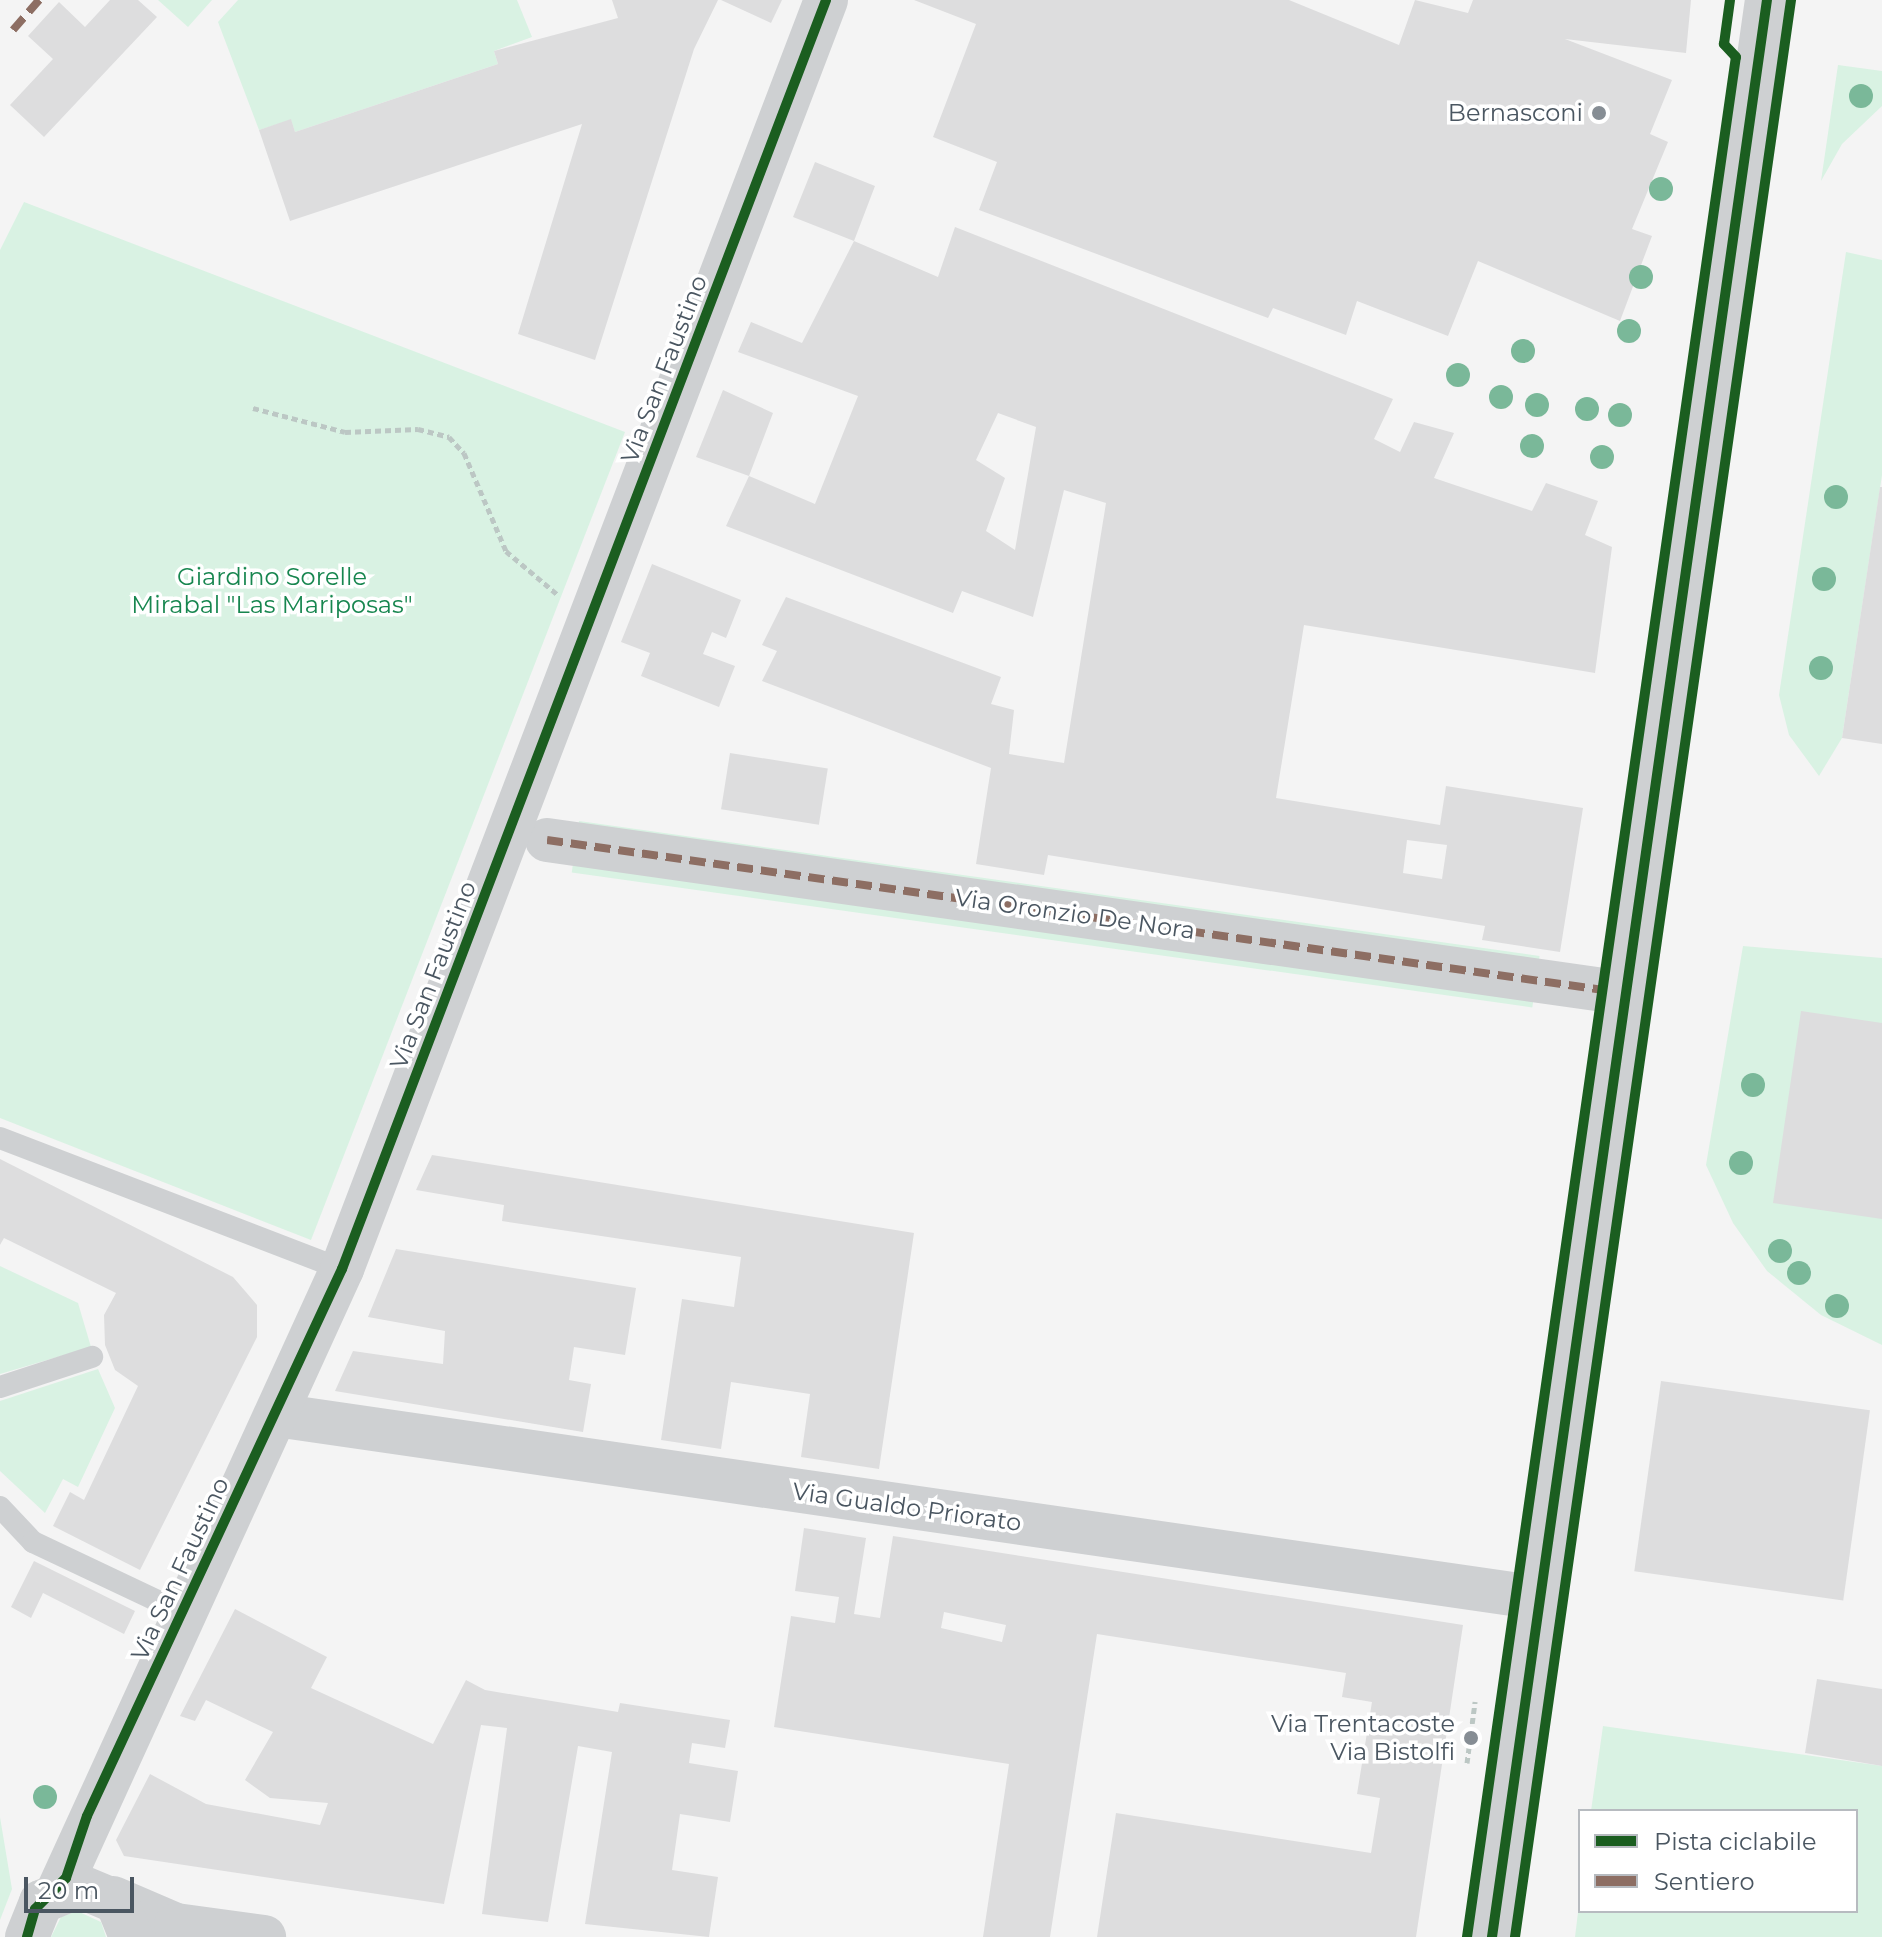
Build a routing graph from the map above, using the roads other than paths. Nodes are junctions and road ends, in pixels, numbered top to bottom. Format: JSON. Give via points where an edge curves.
{"nodes":[{"id":1,"x":826,"y":0,"type":"edge"},
{"id":2,"x":1767,"y":0,"type":"edge"},
{"id":3,"x":547,"y":840,"type":"dead end"},
{"id":4,"x":1603,"y":990,"type":"dead end"},
{"id":5,"x":0,"y":1138,"type":"edge"},
{"id":6,"x":342,"y":1269,"type":"junction"},
{"id":7,"x":92,"y":1357,"type":"dead end"},
{"id":8,"x":0,"y":1387,"type":"edge"},
{"id":9,"x":276,"y":1415,"type":"junction"},
{"id":10,"x":0,"y":1507,"type":"edge"},
{"id":11,"x":1539,"y":1598,"type":"junction"},
{"id":12,"x":181,"y":1612,"type":"junction"},
{"id":13,"x":59,"y":1889,"type":"junction"},
{"id":14,"x":113,"y":1898,"type":"junction"},
{"id":15,"x":160,"y":1931,"type":"edge"},
{"id":16,"x":27,"y":1937,"type":"edge"},
{"id":17,"x":131,"y":1937,"type":"edge"},
{"id":18,"x":264,"y":1937,"type":"edge"},
{"id":19,"x":1492,"y":1937,"type":"edge"}],
"edges":[{"from":1,"to":6,"type":"street","name":"Via San Faustino"},
{"from":2,"to":11,"type":"street"},
{"from":3,"to":4,"type":"street","name":"Via Oronzio De Nora"},
{"from":5,"to":6,"type":"lane"},
{"from":6,"to":9,"type":"street","name":"Via San Faustino"},
{"from":7,"to":8,"type":"lane"},
{"from":9,"to":11,"type":"street","name":"Via Gualdo Priorato"},
{"from":9,"to":12,"type":"street","name":"Via San Faustino"},
{"from":10,"to":12,"type":"lane","via":[[33,1542]]},
{"from":11,"to":19,"type":"street"},
{"from":12,"to":13,"type":"street","name":"Via San Faustino"},
{"from":13,"to":14,"type":"street","via":[[87,1886]]},
{"from":13,"to":16,"type":"street","name":"Via San Faustino","via":[[35,1909]]},
{"from":14,"to":15,"type":"street"},
{"from":14,"to":17,"type":"street"},
{"from":15,"to":18,"type":"street"}]}
